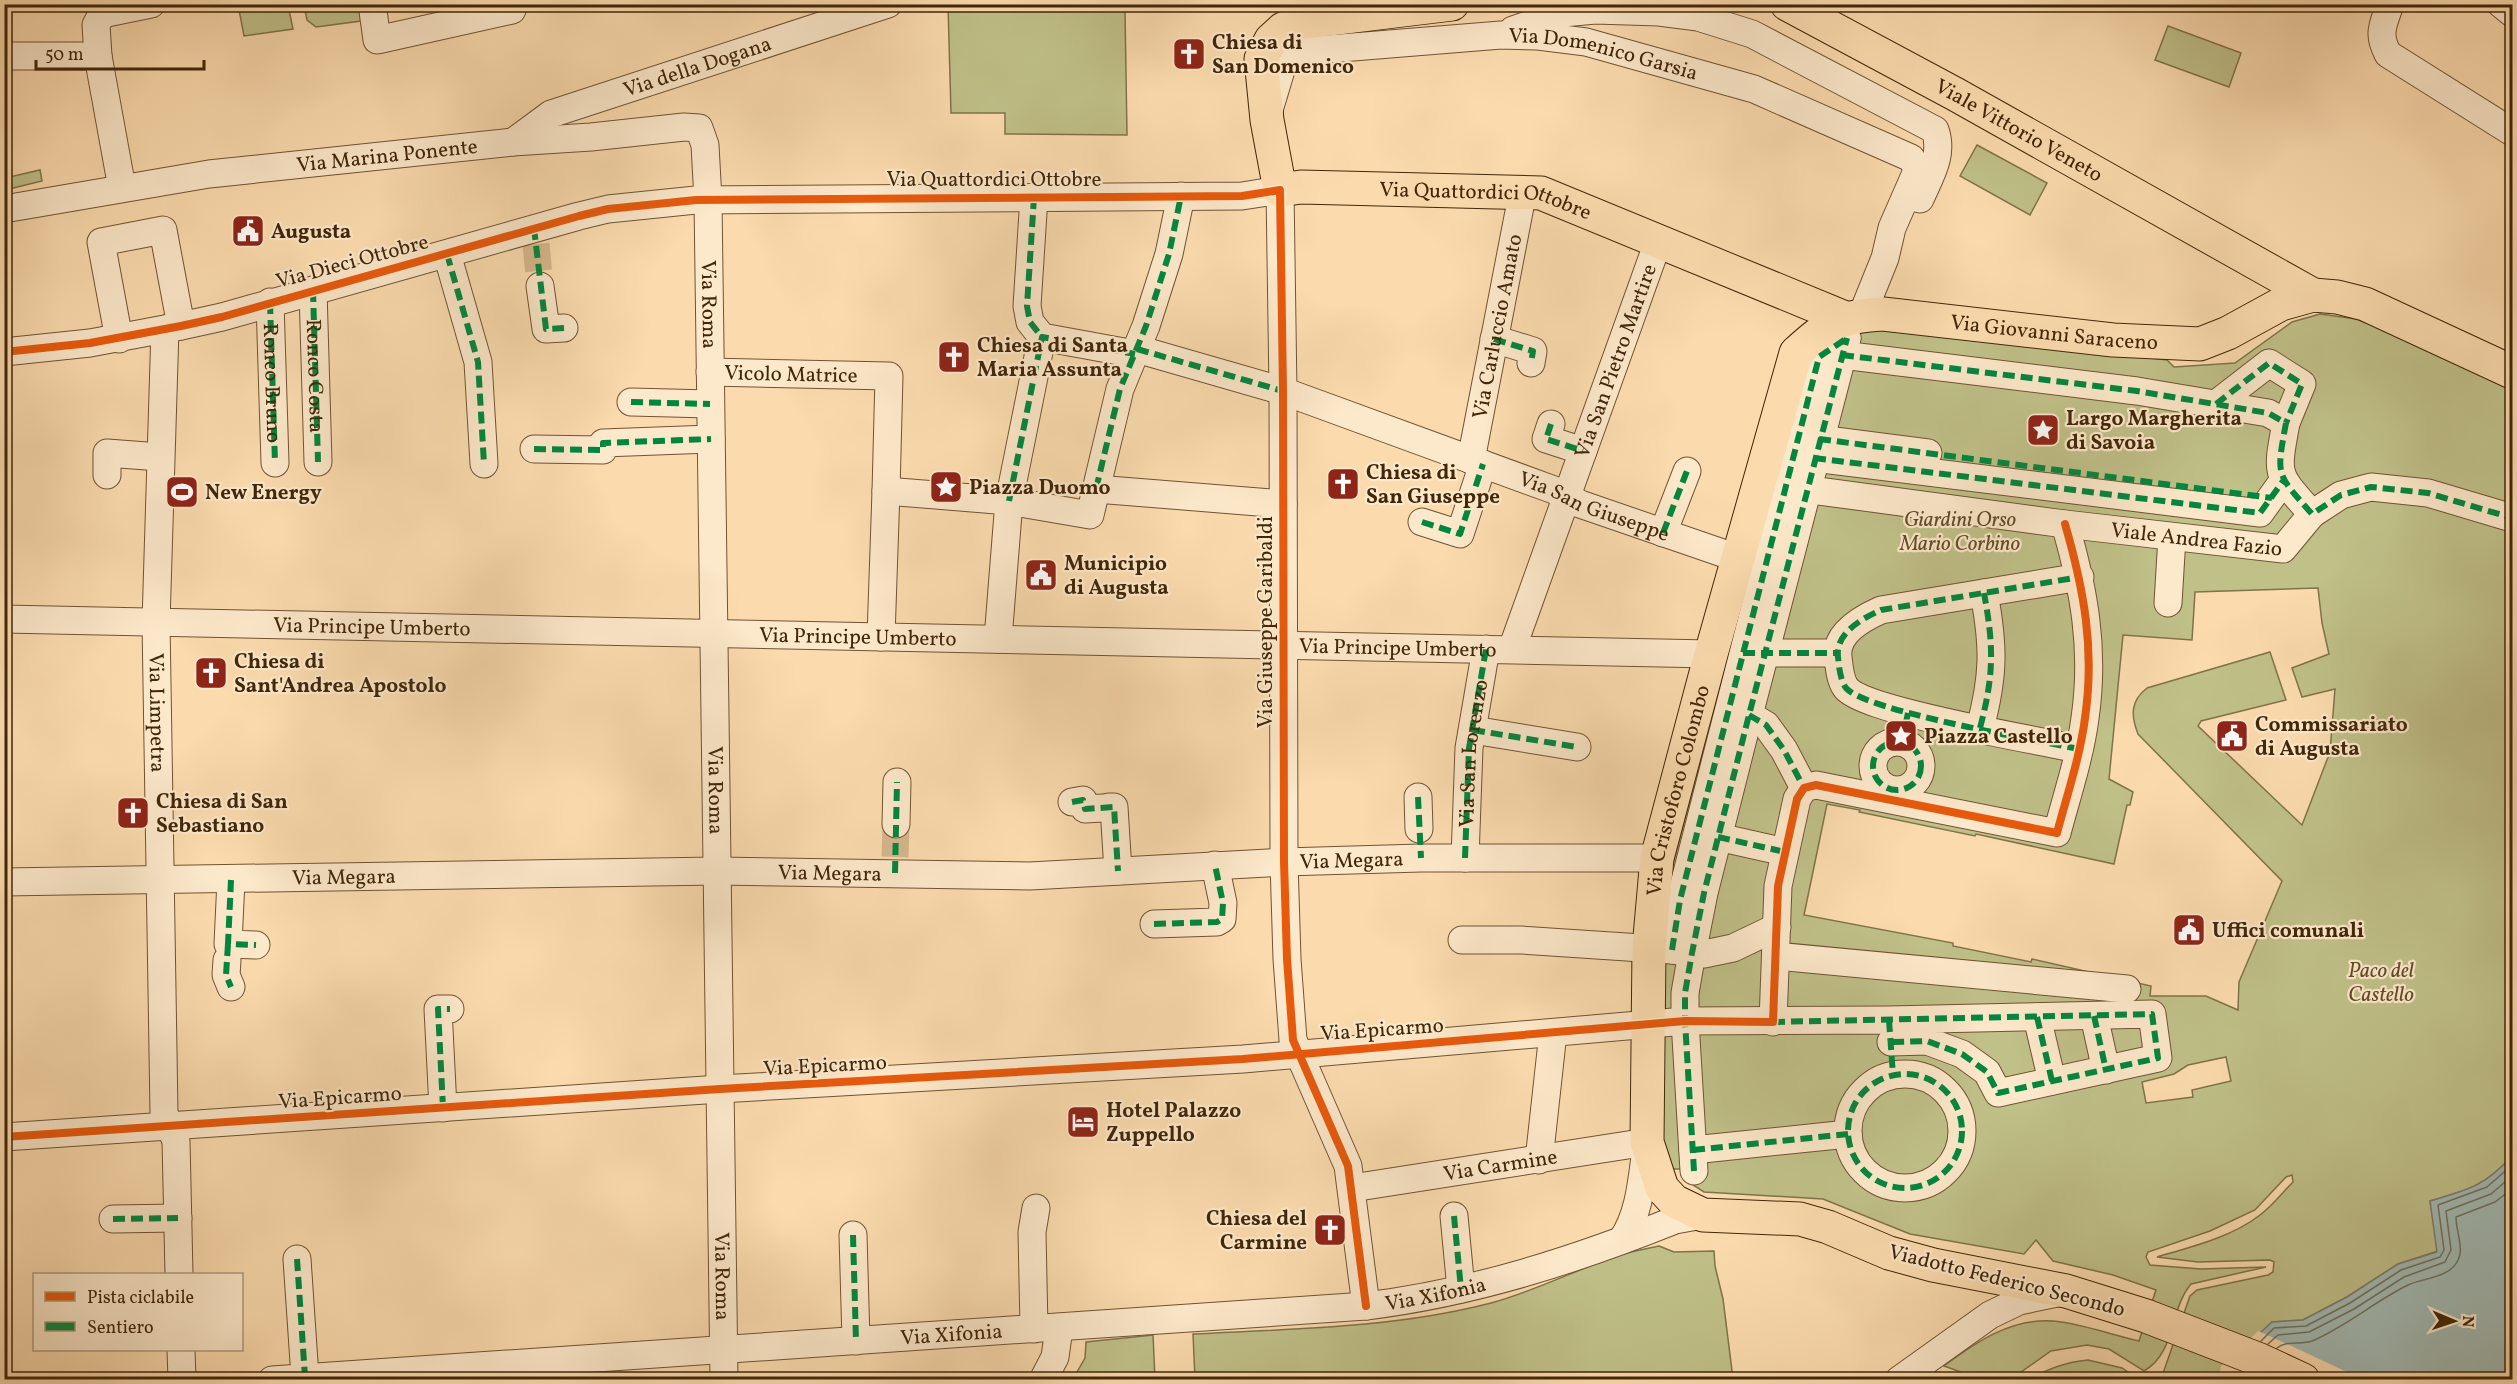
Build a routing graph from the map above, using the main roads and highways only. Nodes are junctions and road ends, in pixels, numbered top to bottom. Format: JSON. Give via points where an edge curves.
{"nodes":[{"id":1,"x":1452,"y":4,"type":"edge"},
{"id":2,"x":1787,"y":4,"type":"edge"},
{"id":3,"x":2248,"y":258,"type":"junction"},
{"id":4,"x":2313,"y":295,"type":"junction"},
{"id":5,"x":1854,"y":316,"type":"junction"},
{"id":6,"x":2243,"y":325,"type":"junction"},
{"id":7,"x":2512,"y":372,"type":"edge"},
{"id":8,"x":1703,"y":1215,"type":"joint"},
{"id":9,"x":2303,"y":1380,"type":"edge"}],
"edges":[{"from":1,"to":5,"type":"main road","name":"Via Quattordici Ottobre","via":[[1296,24],[1271,40],[1267,120],[1280,190],[1301,187],[1541,193],[1811,305]]},
{"from":2,"to":3,"type":"main road","name":"Viale Vittorio Veneto","via":[[1955,93]]},
{"from":3,"to":4,"type":"main road","name":"Viale Vittorio Veneto"},
{"from":3,"to":6,"type":"main road","via":[[2254,270],[2255,294]]},
{"from":4,"to":6,"type":"main road","name":"Via Giovanni Saraceno","via":[[2281,304]]},
{"from":4,"to":7,"type":"main road","via":[[2365,304]]},
{"from":5,"to":6,"type":"main road","name":"Via Giovanni Saraceno","via":[[1883,314],[2169,344],[2200,344]]},
{"from":5,"to":8,"type":"main road","name":"Via Cristoforo Colombo","via":[[1821,330],[1796,353],[1783,486],[1737,558],[1739,653],[1657,858],[1671,950],[1648,1024],[1647,1142],[1662,1188],[1674,1201]]},
{"from":8,"to":9,"type":"main road","name":"Viadotto Federico Secondo","via":[[1800,1219],[1889,1253],[1933,1265],[2066,1291],[2146,1316]]}]}
